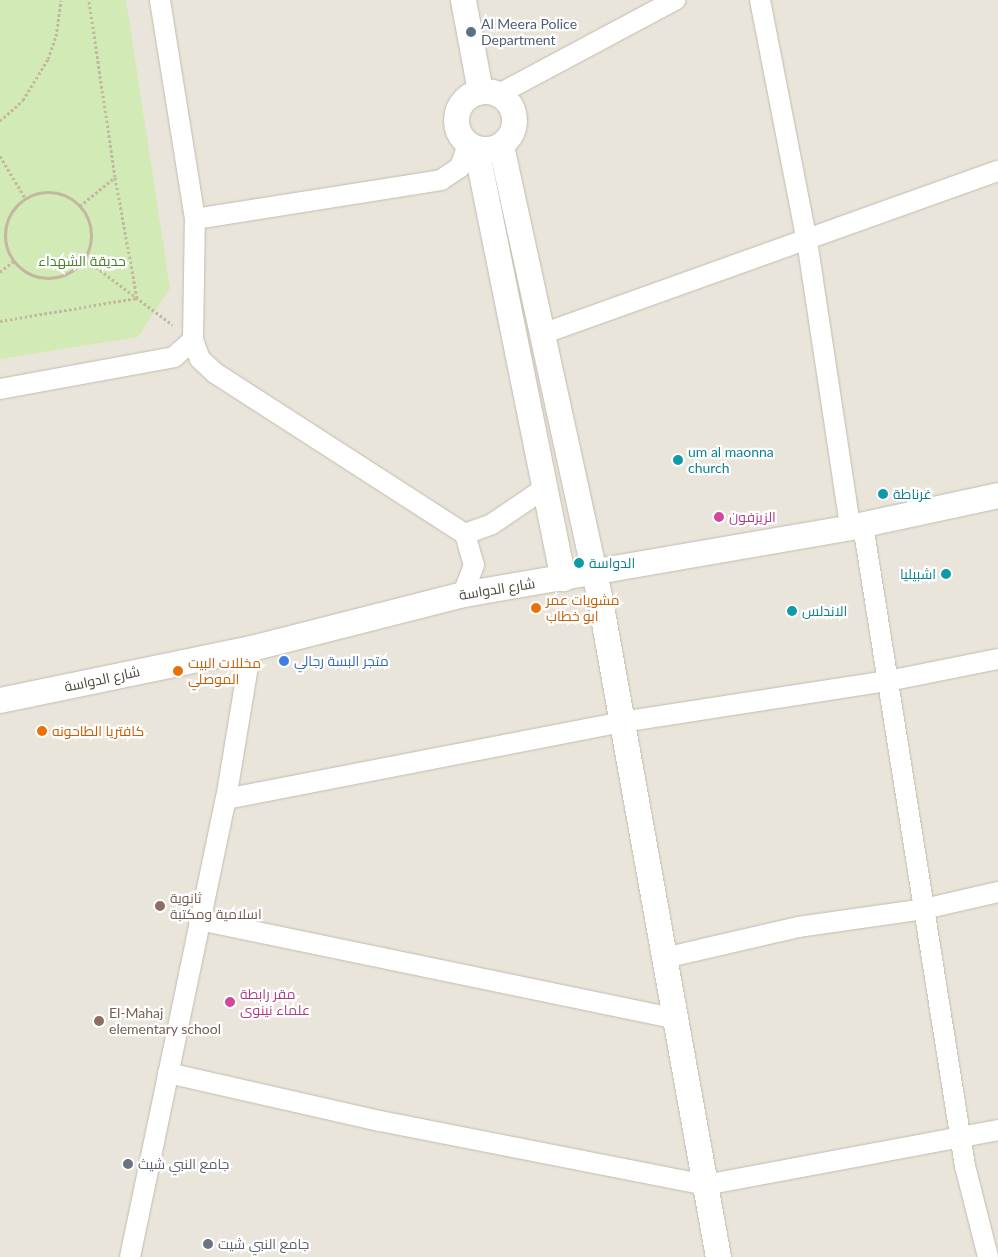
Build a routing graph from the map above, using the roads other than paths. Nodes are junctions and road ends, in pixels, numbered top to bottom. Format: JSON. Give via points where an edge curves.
{"nodes":[{"id":1,"x":160,"y":0,"type":"edge"},
{"id":2,"x":463,"y":0,"type":"edge"},
{"id":3,"x":675,"y":0,"type":"edge"},
{"id":4,"x":760,"y":0,"type":"edge"},
{"id":5,"x":490,"y":93,"type":"junction"},
{"id":6,"x":472,"y":146,"type":"junction"},
{"id":7,"x":501,"y":146,"type":"junction"},
{"id":8,"x":998,"y":171,"type":"edge"},
{"id":9,"x":195,"y":219,"type":"junction"},
{"id":10,"x":807,"y":241,"type":"junction"},
{"id":11,"x":542,"y":334,"type":"junction"},
{"id":12,"x":193,"y":340,"type":"junction"},
{"id":13,"x":0,"y":389,"type":"edge"},
{"id":14,"x":545,"y":488,"type":"junction"},
{"id":15,"x":998,"y":495,"type":"edge"},
{"id":16,"x":857,"y":526,"type":"junction"},
{"id":17,"x":465,"y":534,"type":"junction"},
{"id":18,"x":594,"y":573,"type":"junction"},
{"id":19,"x":563,"y":578,"type":"junction"},
{"id":20,"x":463,"y":594,"type":"junction"},
{"id":21,"x":251,"y":648,"type":"junction"},
{"id":22,"x":998,"y":659,"type":"edge"},
{"id":23,"x":888,"y":681,"type":"junction"},
{"id":24,"x":0,"y":700,"type":"edge"},
{"id":25,"x":622,"y":722,"type":"junction"},
{"id":26,"x":226,"y":799,"type":"junction"},
{"id":27,"x":998,"y":892,"type":"edge"},
{"id":28,"x":924,"y":909,"type":"junction"},
{"id":29,"x":199,"y":920,"type":"junction"},
{"id":30,"x":664,"y":958,"type":"junction"},
{"id":31,"x":675,"y":1019,"type":"junction"},
{"id":32,"x":168,"y":1073,"type":"junction"},
{"id":33,"x":998,"y":1130,"type":"edge"},
{"id":34,"x":961,"y":1140,"type":"junction"},
{"id":35,"x":705,"y":1185,"type":"junction"},
{"id":36,"x":130,"y":1257,"type":"edge"},
{"id":37,"x":718,"y":1257,"type":"edge"},
{"id":38,"x":988,"y":1257,"type":"edge"}],
"edges":[{"from":1,"to":9,"type":"street"},
{"from":2,"to":5,"type":"street"},
{"from":3,"to":5,"type":"street"},
{"from":4,"to":10,"type":"street"},
{"from":5,"to":6,"type":"street","via":[[465,99],[457,114],[458,131]]},
{"from":5,"to":7,"type":"street","via":[[513,109],[515,119],[509,139]]},
{"from":6,"to":7,"type":"street"},
{"from":6,"to":9,"type":"street","via":[[460,167],[441,180]]},
{"from":6,"to":14,"type":"street"},
{"from":7,"to":11,"type":"street"},
{"from":8,"to":10,"type":"street"},
{"from":9,"to":12,"type":"street"},
{"from":10,"to":11,"type":"street"},
{"from":10,"to":16,"type":"street"},
{"from":11,"to":18,"type":"street"},
{"from":12,"to":13,"type":"street","via":[[174,357]]},
{"from":12,"to":17,"type":"street","via":[[200,359],[214,373]]},
{"from":14,"to":17,"type":"street","via":[[492,524]]},
{"from":14,"to":19,"type":"street"},
{"from":15,"to":16,"type":"street","name":"شارع الدواسة"},
{"from":16,"to":18,"type":"street","name":"شارع الدواسة"},
{"from":16,"to":23,"type":"street"},
{"from":17,"to":20,"type":"street","via":[[474,565]]},
{"from":18,"to":19,"type":"street","name":"شارع الدواسة"},
{"from":18,"to":25,"type":"street"},
{"from":19,"to":20,"type":"street","name":"شارع الدواسة"},
{"from":20,"to":21,"type":"street","name":"شارع الدواسة"},
{"from":21,"to":24,"type":"street","name":"شارع الدواسة"},
{"from":21,"to":26,"type":"street"},
{"from":22,"to":23,"type":"street"},
{"from":23,"to":25,"type":"street"},
{"from":23,"to":28,"type":"street"},
{"from":25,"to":26,"type":"street"},
{"from":25,"to":30,"type":"street"},
{"from":26,"to":29,"type":"street"},
{"from":27,"to":28,"type":"street"},
{"from":28,"to":30,"type":"street","via":[[798,927]]},
{"from":28,"to":34,"type":"street"},
{"from":29,"to":31,"type":"street"},
{"from":29,"to":32,"type":"street"},
{"from":30,"to":31,"type":"street"},
{"from":31,"to":35,"type":"street"},
{"from":32,"to":35,"type":"street","via":[[380,1122]]},
{"from":32,"to":36,"type":"street"},
{"from":33,"to":34,"type":"street"},
{"from":34,"to":35,"type":"street"},
{"from":34,"to":38,"type":"street"},
{"from":35,"to":37,"type":"street"}]}
